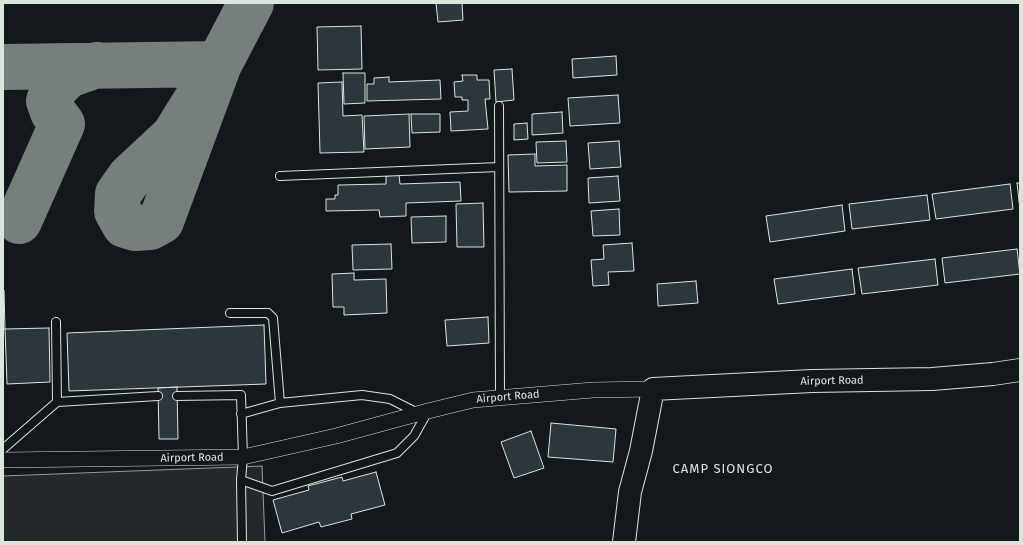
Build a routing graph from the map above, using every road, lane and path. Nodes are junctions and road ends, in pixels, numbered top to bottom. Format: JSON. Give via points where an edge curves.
{"nodes":[{"id":1,"x":499,"y":106,"type":"dead end"},
{"id":2,"x":499,"y":167,"type":"junction"},
{"id":3,"x":280,"y":176,"type":"dead end"},
{"id":4,"x":230,"y":313,"type":"dead end"},
{"id":5,"x":56,"y":322,"type":"dead end"},
{"id":6,"x":1020,"y":370,"type":"edge"},
{"id":7,"x":653,"y":389,"type":"junction"},
{"id":8,"x":158,"y":396,"type":"dead end"},
{"id":9,"x":177,"y":396,"type":"dead end"},
{"id":10,"x":500,"y":397,"type":"junction"},
{"id":11,"x":57,"y":402,"type":"junction"},
{"id":12,"x":280,"y":403,"type":"junction"},
{"id":13,"x":423,"y":412,"type":"junction"},
{"id":14,"x":241,"y":414,"type":"junction"},
{"id":15,"x":3,"y":449,"type":"edge"},
{"id":16,"x":243,"y":457,"type":"junction"},
{"id":17,"x":3,"y":460,"type":"edge"},
{"id":18,"x":241,"y":480,"type":"junction"},
{"id":19,"x":242,"y":542,"type":"edge"},
{"id":20,"x":624,"y":542,"type":"edge"}],
"edges":[{"from":1,"to":2,"type":"lane"},
{"from":2,"to":3,"type":"lane"},
{"from":2,"to":10,"type":"lane"},
{"from":4,"to":12,"type":"lane","via":[[268,313],[273,318]]},
{"from":5,"to":11,"type":"lane"},
{"from":6,"to":7,"type":"street","name":"Airport Road","via":[[932,379],[812,381]]},
{"from":7,"to":10,"type":"street","name":"Airport Road","via":[[593,390]]},
{"from":7,"to":20,"type":"street","via":[[630,492]]},
{"from":8,"to":11,"type":"lane"},
{"from":9,"to":14,"type":"lane","via":[[241,395]]},
{"from":10,"to":13,"type":"street","name":"Airport Road","via":[[473,400]]},
{"from":11,"to":15,"type":"lane"},
{"from":12,"to":13,"type":"lane","via":[[362,395],[390,399]]},
{"from":12,"to":14,"type":"lane"},
{"from":13,"to":16,"type":"street","name":"Airport Road","via":[[336,436]]},
{"from":13,"to":18,"type":"lane","via":[[414,436],[397,453],[272,491]]},
{"from":14,"to":16,"type":"lane"},
{"from":16,"to":17,"type":"street","name":"Airport Road"},
{"from":16,"to":18,"type":"lane"},
{"from":18,"to":19,"type":"lane"}]}
